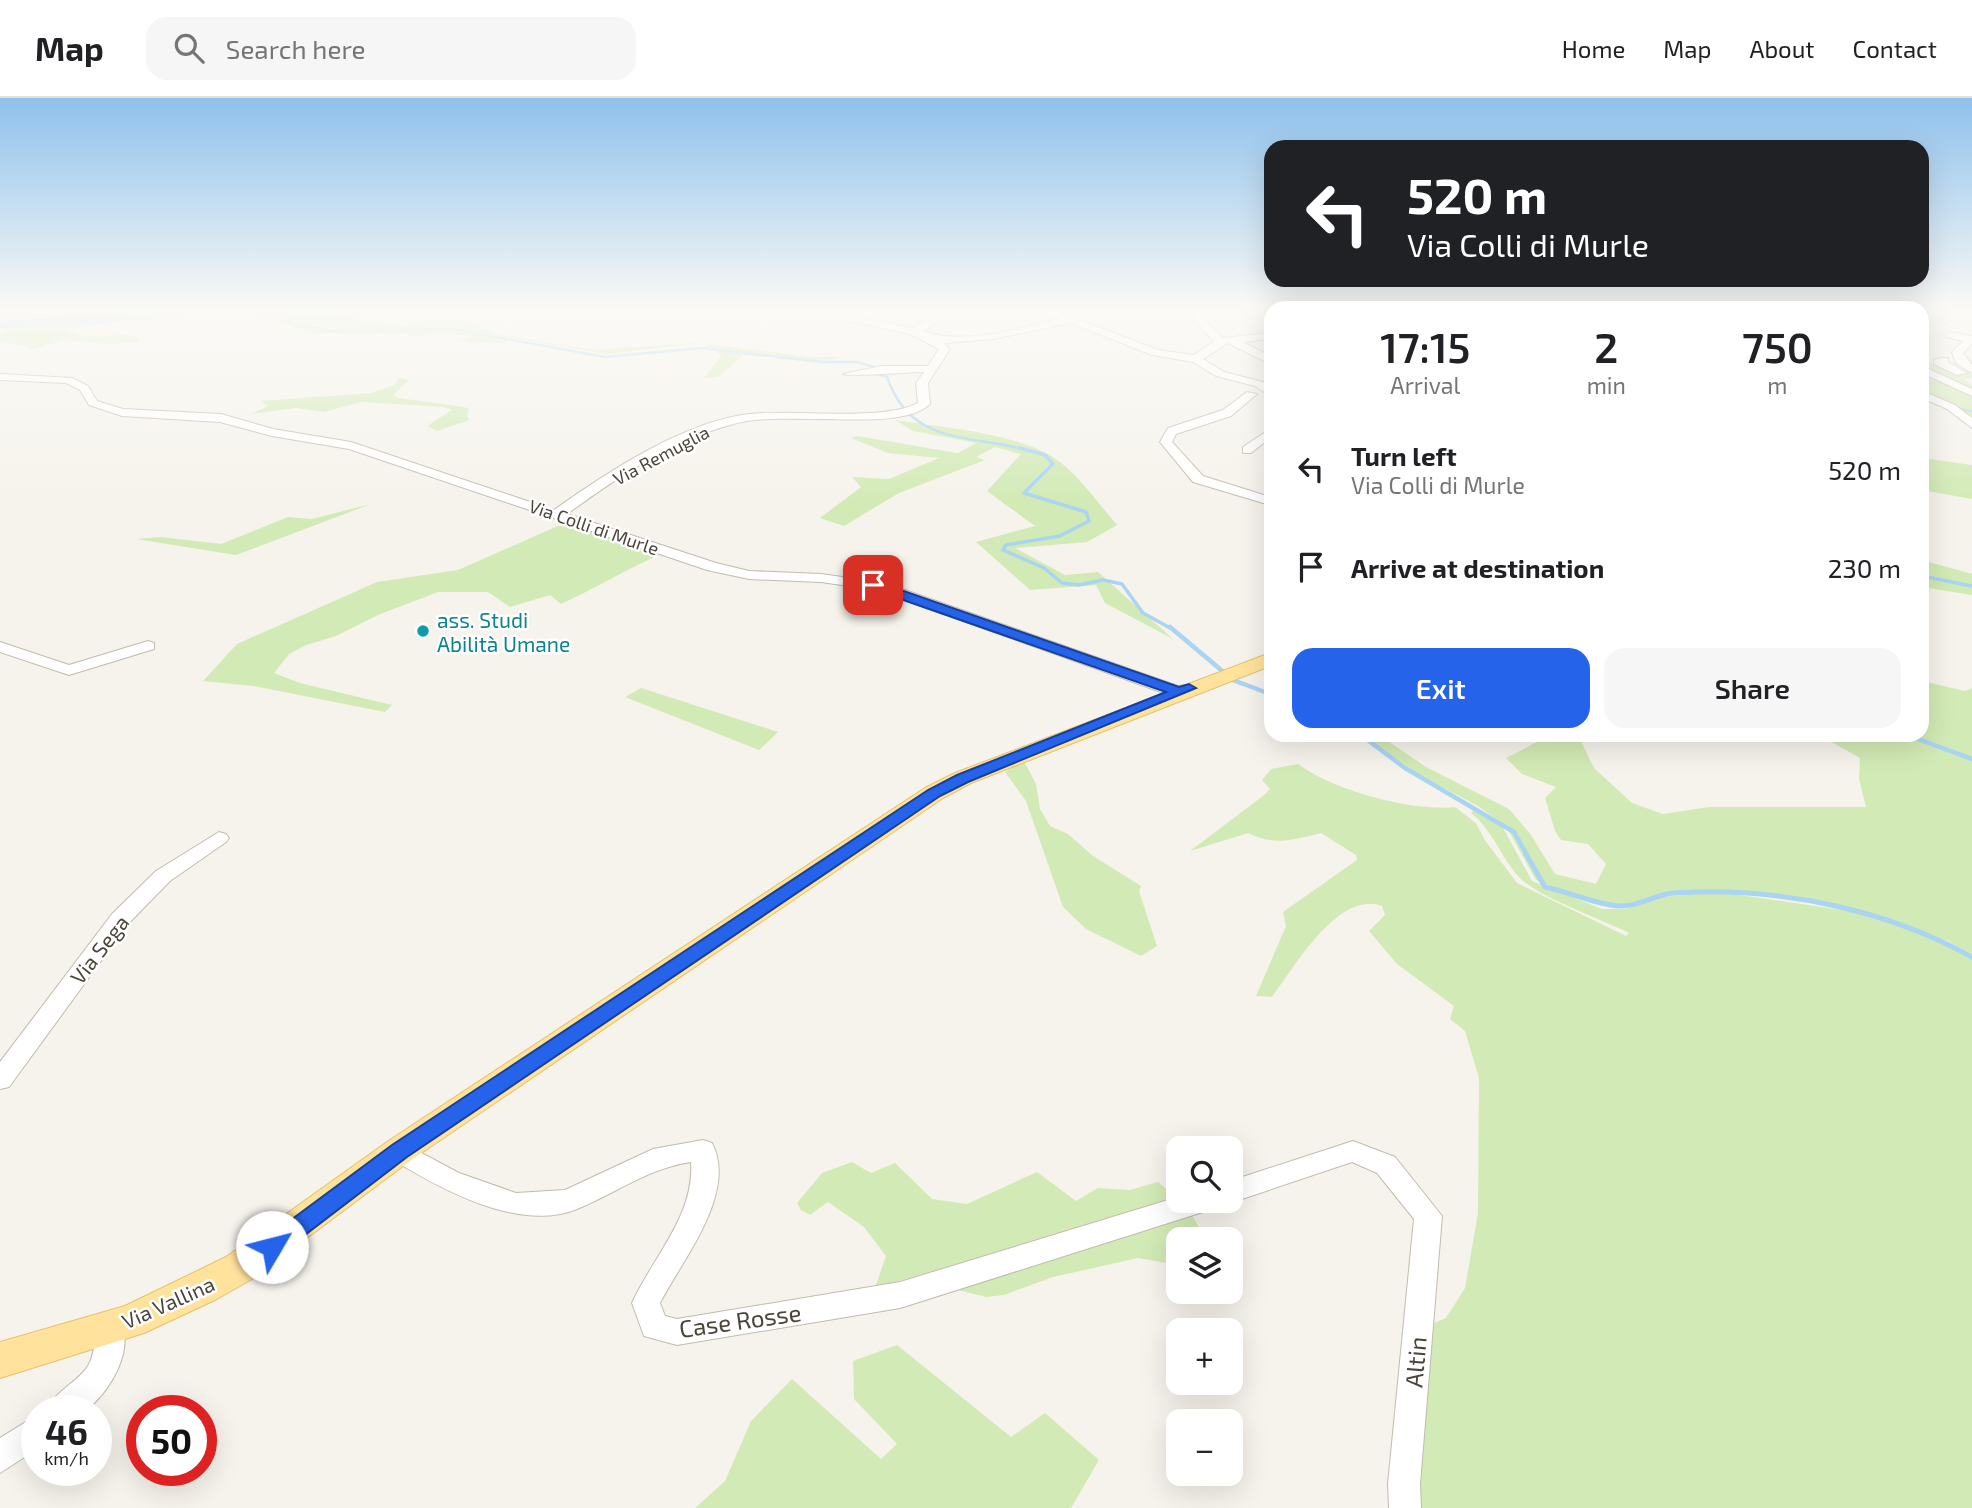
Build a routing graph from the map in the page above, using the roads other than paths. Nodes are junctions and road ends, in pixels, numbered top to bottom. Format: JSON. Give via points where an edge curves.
{"nodes":[{"id":1,"x":927,"y":374,"type":"edge"},
{"id":2,"x":1220,"y":374,"type":"edge"},
{"id":3,"x":1932,"y":374,"type":"edge"},
{"id":4,"x":0,"y":377,"type":"edge"},
{"id":5,"x":1262,"y":390,"type":"edge"},
{"id":6,"x":1972,"y":393,"type":"edge"},
{"id":7,"x":1929,"y":397,"type":"edge"},
{"id":8,"x":1972,"y":424,"type":"edge"},
{"id":9,"x":1264,"y":437,"type":"edge"},
{"id":10,"x":1247,"y":450,"type":"dead end"},
{"id":11,"x":1264,"y":499,"type":"edge"},
{"id":12,"x":556,"y":515,"type":"junction"},
{"id":13,"x":148,"y":646,"type":"dead end"},
{"id":14,"x":0,"y":647,"type":"edge"},
{"id":15,"x":1264,"y":661,"type":"edge"},
{"id":16,"x":1189,"y":688,"type":"junction"},
{"id":17,"x":219,"y":838,"type":"dead end"},
{"id":18,"x":0,"y":1080,"type":"edge"},
{"id":19,"x":400,"y":1151,"type":"junction"},
{"id":20,"x":1243,"y":1188,"type":"edge"},
{"id":21,"x":1166,"y":1212,"type":"edge"},
{"id":22,"x":110,"y":1327,"type":"junction"},
{"id":23,"x":0,"y":1360,"type":"edge"},
{"id":24,"x":81,"y":1395,"type":"edge"},
{"id":25,"x":21,"y":1442,"type":"edge"},
{"id":26,"x":0,"y":1457,"type":"edge"},
{"id":27,"x":1405,"y":1508,"type":"edge"}],
"edges":[{"from":1,"to":12,"type":"street","name":"Via Remuglia","via":[[922,383],[924,404],[904,414],[789,415],[731,421],[627,470]]},
{"from":2,"to":5,"type":"street"},
{"from":3,"to":6,"type":"street"},
{"from":4,"to":12,"type":"street","name":"Via Colli di Murle","via":[[68,380],[84,388],[93,403],[121,412],[221,418],[351,446]]},
{"from":5,"to":11,"type":"street","via":[[1227,413],[1172,431],[1166,442],[1198,479]]},
{"from":7,"to":8,"type":"street"},
{"from":9,"to":10,"type":"street"},
{"from":12,"to":16,"type":"street","name":"Via Colli di Murle","via":[[742,574],[880,586],[1178,692]]},
{"from":13,"to":14,"type":"street","via":[[69,670]]},
{"from":15,"to":16,"type":"main road","name":"Via Vallina"},
{"from":16,"to":19,"type":"main road","name":"Via Vallina","via":[[934,793]]},
{"from":17,"to":18,"type":"street","name":"Via Sega","via":[[163,877],[120,919]]},
{"from":19,"to":21,"type":"street","name":"Case Rosse","via":[[450,1181],[516,1204],[568,1201],[662,1156],[703,1150],[708,1172],[704,1195],[685,1238],[646,1303],[654,1327],[677,1332],[900,1295]]},
{"from":19,"to":22,"type":"main road","name":"Via Vallina","via":[[239,1268],[166,1307]]},
{"from":20,"to":27,"type":"street","name":"Altin","via":[[1353,1151],[1386,1165],[1428,1216]]},
{"from":22,"to":23,"type":"main road","name":"Via Vallina"},
{"from":22,"to":24,"type":"street","name":"Via Vallina","via":[[108,1361]]},
{"from":25,"to":26,"type":"street"}]}
